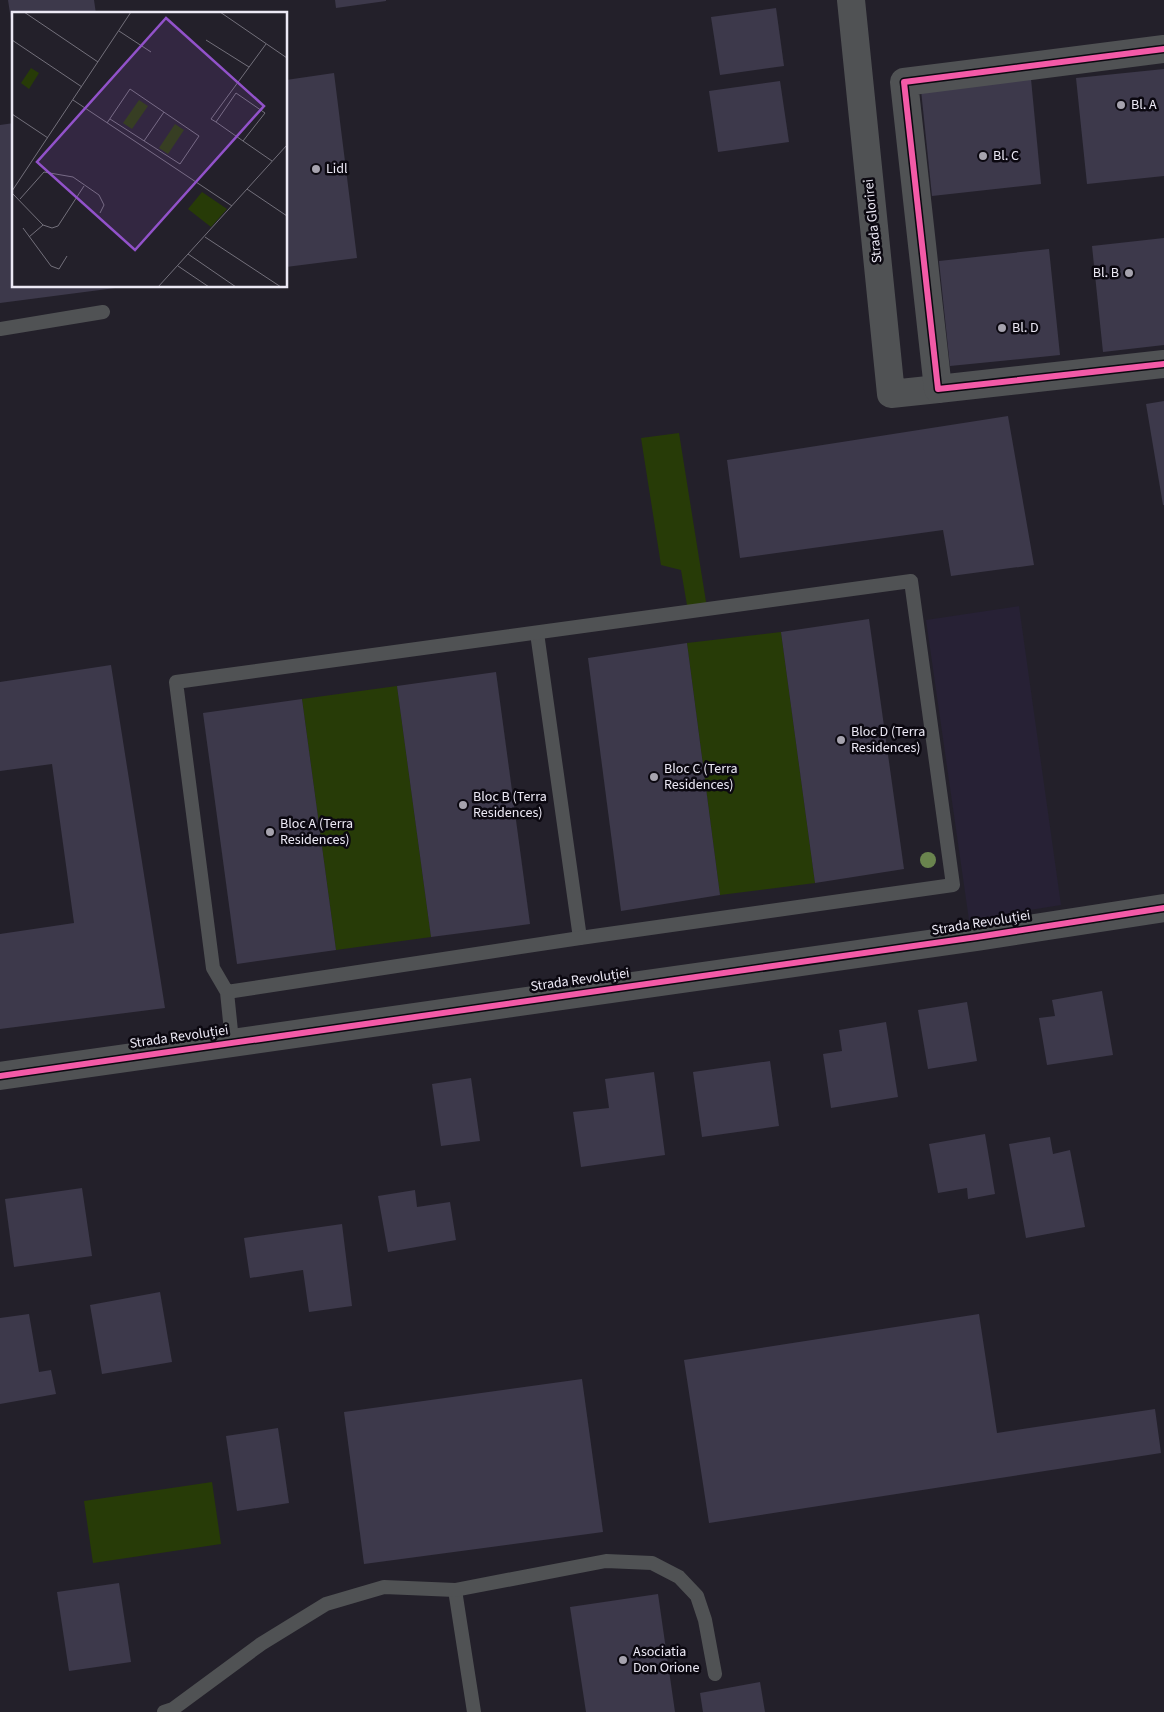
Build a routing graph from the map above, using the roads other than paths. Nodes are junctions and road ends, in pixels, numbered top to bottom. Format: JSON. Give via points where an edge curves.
{"nodes":[{"id":1,"x":851,"y":0,"type":"edge"},
{"id":2,"x":1164,"y":49,"type":"edge"},
{"id":3,"x":103,"y":312,"type":"dead end"},
{"id":4,"x":0,"y":329,"type":"edge"},
{"id":5,"x":1164,"y":364,"type":"edge"},
{"id":6,"x":938,"y":389,"type":"junction"},
{"id":7,"x":537,"y":633,"type":"junction"},
{"id":8,"x":1164,"y":908,"type":"edge"},
{"id":9,"x":580,"y":938,"type":"junction"},
{"id":10,"x":227,"y":992,"type":"junction"},
{"id":11,"x":232,"y":1041,"type":"junction"},
{"id":12,"x":0,"y":1076,"type":"edge"},
{"id":13,"x":455,"y":1590,"type":"junction"},
{"id":14,"x":715,"y":1674,"type":"dead end"},
{"id":15,"x":164,"y":1712,"type":"edge"},
{"id":16,"x":474,"y":1712,"type":"edge"}],
"edges":[{"from":1,"to":6,"type":"street","name":"Strada Glorirei","via":[[891,394]]},
{"from":2,"to":6,"type":"street","via":[[904,82]]},
{"from":3,"to":4,"type":"lane"},
{"from":5,"to":6,"type":"street"},
{"from":7,"to":9,"type":"lane"},
{"from":7,"to":9,"type":"lane","via":[[911,582],[953,885]]},
{"from":7,"to":10,"type":"lane","via":[[176,682],[213,968]]},
{"from":8,"to":11,"type":"street","name":"Strada Revoluției"},
{"from":9,"to":10,"type":"lane"},
{"from":10,"to":11,"type":"lane"},
{"from":11,"to":12,"type":"street","name":"Strada Revoluției"},
{"from":13,"to":14,"type":"lane","via":[[606,1562],[652,1563],[679,1577],[697,1596]]},
{"from":13,"to":15,"type":"lane","via":[[384,1587],[326,1604],[261,1644],[173,1709]]},
{"from":13,"to":16,"type":"lane"}]}
